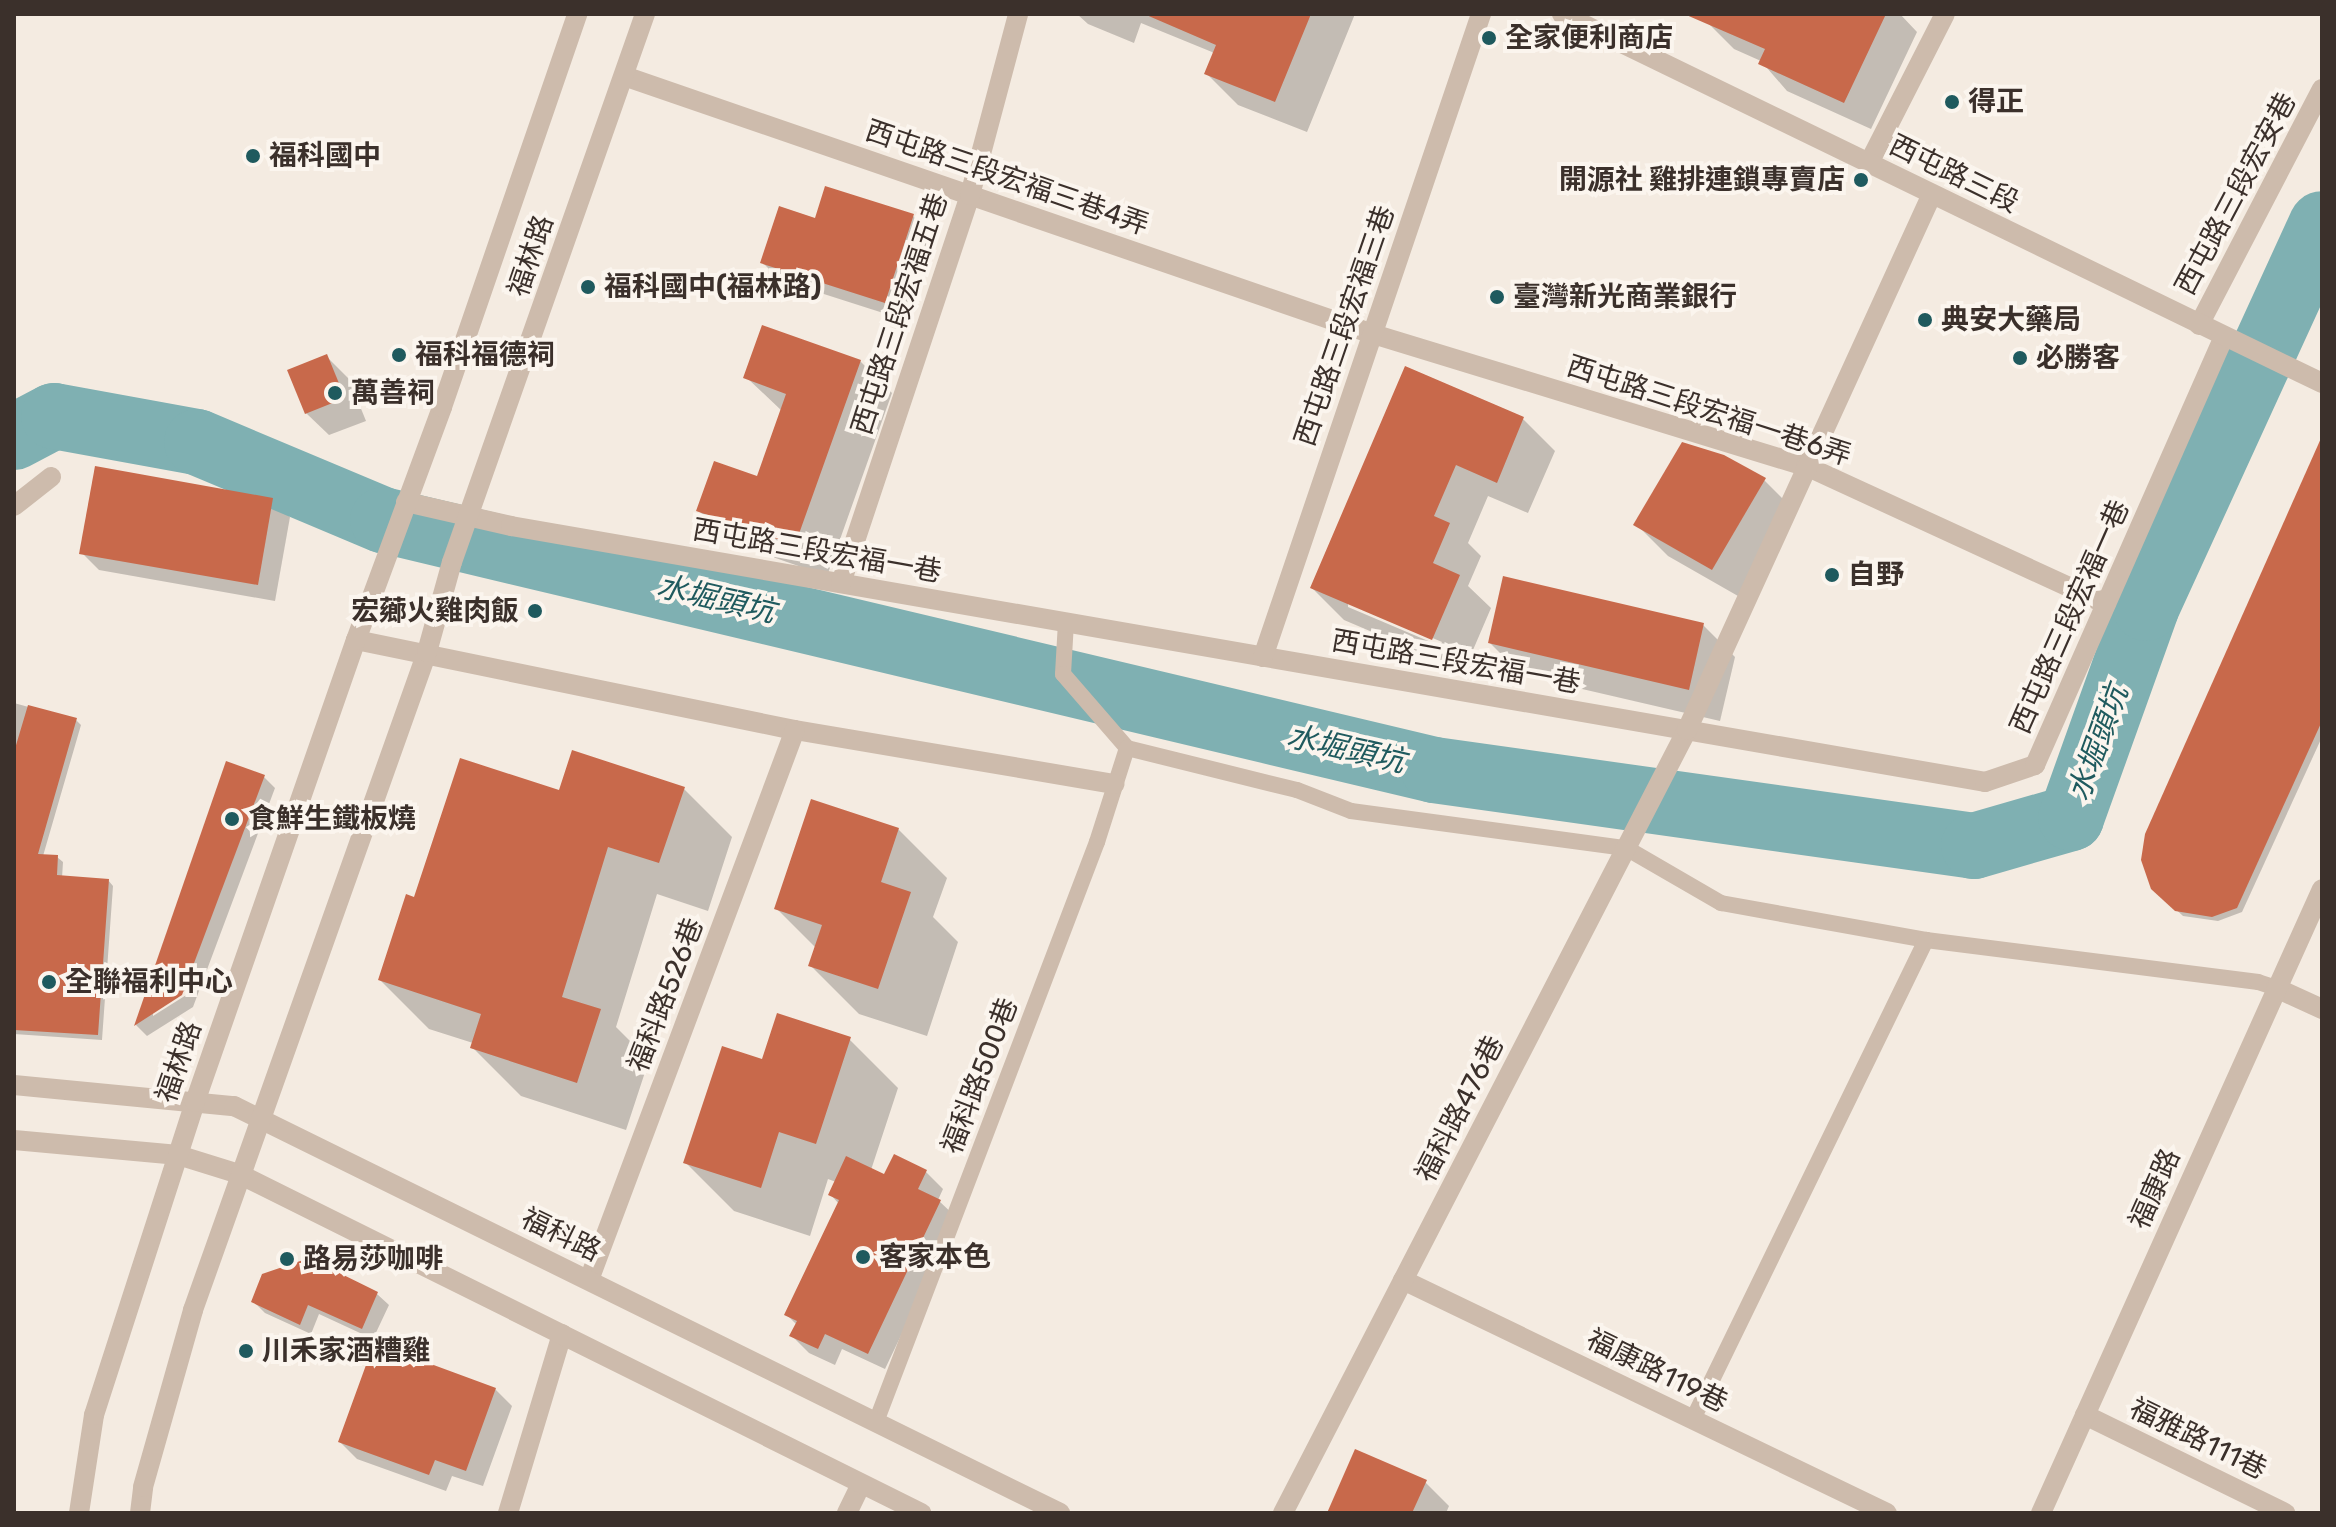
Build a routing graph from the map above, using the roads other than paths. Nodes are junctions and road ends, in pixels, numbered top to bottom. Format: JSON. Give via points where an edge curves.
{"nodes":[{"id":1,"x":577,"y":14,"type":"edge"},
{"id":2,"x":645,"y":14,"type":"edge"},
{"id":3,"x":1481,"y":14,"type":"edge"},
{"id":4,"x":1562,"y":14,"type":"edge"},
{"id":5,"x":1945,"y":14,"type":"edge"},
{"id":6,"x":1011,"y":16,"type":"edge"},
{"id":7,"x":624,"y":76,"type":"junction"},
{"id":8,"x":2322,"y":89,"type":"edge"},
{"id":9,"x":1869,"y":163,"type":"junction"},
{"id":10,"x":1932,"y":194,"type":"junction"},
{"id":11,"x":970,"y":195,"type":"junction"},
{"id":12,"x":2199,"y":325,"type":"junction"},
{"id":13,"x":1373,"y":334,"type":"junction"},
{"id":14,"x":2224,"y":337,"type":"junction"},
{"id":15,"x":2322,"y":383,"type":"edge"},
{"id":16,"x":1806,"y":466,"type":"junction"},
{"id":17,"x":51,"y":477,"type":"dead end"},
{"id":18,"x":406,"y":502,"type":"junction"},
{"id":19,"x":14,"y":506,"type":"edge"},
{"id":20,"x":467,"y":516,"type":"junction"},
{"id":21,"x":841,"y":583,"type":"junction"},
{"id":22,"x":2106,"y":604,"type":"junction"},
{"id":23,"x":1066,"y":622,"type":"junction"},
{"id":24,"x":356,"y":640,"type":"junction"},
{"id":25,"x":427,"y":652,"type":"junction"},
{"id":26,"x":1263,"y":657,"type":"junction"},
{"id":27,"x":795,"y":730,"type":"junction"},
{"id":28,"x":1683,"y":737,"type":"junction"},
{"id":29,"x":1127,"y":748,"type":"junction"},
{"id":30,"x":1114,"y":784,"type":"junction"},
{"id":31,"x":1626,"y":848,"type":"junction"},
{"id":32,"x":2322,"y":889,"type":"edge"},
{"id":33,"x":1926,"y":940,"type":"junction"},
{"id":34,"x":2276,"y":988,"type":"junction"},
{"id":35,"x":2322,"y":1009,"type":"edge"},
{"id":36,"x":14,"y":1085,"type":"edge"},
{"id":37,"x":195,"y":1102,"type":"junction"},
{"id":38,"x":260,"y":1119,"type":"junction"},
{"id":39,"x":14,"y":1140,"type":"edge"},
{"id":40,"x":178,"y":1155,"type":"junction"},
{"id":41,"x":239,"y":1174,"type":"junction"},
{"id":42,"x":589,"y":1280,"type":"junction"},
{"id":43,"x":1403,"y":1280,"type":"junction"},
{"id":44,"x":562,"y":1334,"type":"junction"},
{"id":45,"x":2085,"y":1415,"type":"junction"},
{"id":46,"x":1693,"y":1419,"type":"junction"},
{"id":47,"x":876,"y":1422,"type":"junction"},
{"id":48,"x":861,"y":1484,"type":"junction"},
{"id":49,"x":79,"y":1513,"type":"edge"},
{"id":50,"x":140,"y":1513,"type":"edge"},
{"id":51,"x":508,"y":1513,"type":"edge"},
{"id":52,"x":847,"y":1513,"type":"edge"},
{"id":53,"x":921,"y":1513,"type":"edge"},
{"id":54,"x":1060,"y":1513,"type":"edge"},
{"id":55,"x":1283,"y":1513,"type":"edge"},
{"id":56,"x":1887,"y":1513,"type":"edge"},
{"id":57,"x":2041,"y":1513,"type":"edge"},
{"id":58,"x":2285,"y":1513,"type":"edge"}],
"edges":[{"from":1,"to":18,"type":"street","name":"福林路"},
{"from":2,"to":7,"type":"street","name":"福林路"},
{"from":3,"to":13,"type":"street","name":"西屯路三段宏福三巷"},
{"from":4,"to":9,"type":"street","name":"西屯路三段"},
{"from":5,"to":9,"type":"street"},
{"from":6,"to":11,"type":"street","name":"西屯路三段宏福五巷"},
{"from":7,"to":11,"type":"street","name":"西屯路三段宏福三巷4弄"},
{"from":7,"to":20,"type":"street","name":"福林路"},
{"from":8,"to":12,"type":"street","name":"西屯路三段宏安巷"},
{"from":9,"to":10,"type":"street","name":"西屯路三段"},
{"from":10,"to":12,"type":"street","name":"西屯路三段"},
{"from":10,"to":16,"type":"street","name":"福科路476巷"},
{"from":11,"to":13,"type":"street","name":"西屯路三段宏福三巷4弄"},
{"from":11,"to":21,"type":"street","name":"西屯路三段宏福五巷"},
{"from":12,"to":14,"type":"street","name":"西屯路三段"},
{"from":13,"to":16,"type":"street","name":"西屯路三段宏福一巷6弄"},
{"from":13,"to":26,"type":"street","name":"西屯路三段宏福三巷"},
{"from":14,"to":15,"type":"street","name":"西屯路三段"},
{"from":14,"to":22,"type":"street","name":"西屯路三段宏福一巷"},
{"from":16,"to":22,"type":"street","name":"西屯路三段宏福一巷6弄"},
{"from":16,"to":28,"type":"street","name":"福科路476巷"},
{"from":17,"to":19,"type":"street"},
{"from":18,"to":20,"type":"street","name":"西屯路三段宏福一巷"},
{"from":18,"to":24,"type":"street","name":"福林路"},
{"from":20,"to":21,"type":"street","name":"西屯路三段宏福一巷"},
{"from":20,"to":25,"type":"street","name":"福林路"},
{"from":21,"to":23,"type":"street","name":"西屯路三段宏福一巷"},
{"from":22,"to":28,"type":"street","name":"西屯路三段宏福一巷","via":[[2035,765],[1985,782]]},
{"from":23,"to":26,"type":"street","name":"西屯路三段宏福一巷"},
{"from":23,"to":29,"type":"lane","via":[[1063,674]]},
{"from":24,"to":25,"type":"street"},
{"from":24,"to":37,"type":"street","name":"福林路"},
{"from":25,"to":27,"type":"street"},
{"from":25,"to":38,"type":"street"},
{"from":26,"to":28,"type":"street","name":"西屯路三段宏福一巷"},
{"from":27,"to":30,"type":"street"},
{"from":27,"to":42,"type":"street","name":"福科路526巷"},
{"from":28,"to":31,"type":"street","name":"福科路476巷"},
{"from":29,"to":30,"type":"lane","name":"福科路500巷"},
{"from":29,"to":31,"type":"lane","via":[[1297,790],[1351,811]]},
{"from":30,"to":47,"type":"lane","name":"福科路500巷","via":[[1097,842]]},
{"from":31,"to":33,"type":"lane","via":[[1721,903]]},
{"from":31,"to":43,"type":"street","name":"福科路476巷"},
{"from":32,"to":34,"type":"street","name":"福康路"},
{"from":33,"to":34,"type":"lane"},
{"from":33,"to":46,"type":"lane"},
{"from":34,"to":35,"type":"street"},
{"from":34,"to":45,"type":"street","name":"福康路"},
{"from":36,"to":37,"type":"street","name":"福科路"},
{"from":37,"to":38,"type":"street","name":"福科路","via":[[234,1106]]},
{"from":37,"to":40,"type":"street","name":"福林路"},
{"from":38,"to":41,"type":"street"},
{"from":38,"to":42,"type":"street","name":"福科路"},
{"from":39,"to":40,"type":"street"},
{"from":40,"to":41,"type":"street"},
{"from":40,"to":49,"type":"street","name":"福林路","via":[[94,1415]]},
{"from":41,"to":44,"type":"street"},
{"from":41,"to":50,"type":"street","via":[[193,1310]]},
{"from":42,"to":47,"type":"street","name":"福科路"},
{"from":43,"to":46,"type":"street","name":"福康路119巷"},
{"from":43,"to":55,"type":"street","name":"福科路476巷"},
{"from":44,"to":48,"type":"street"},
{"from":44,"to":51,"type":"street"},
{"from":45,"to":57,"type":"street","name":"福康路"},
{"from":45,"to":58,"type":"street","name":"福雅路111巷"},
{"from":46,"to":56,"type":"street","name":"福康路119巷"},
{"from":47,"to":54,"type":"street","name":"福科路"},
{"from":48,"to":52,"type":"street"},
{"from":48,"to":53,"type":"street"}]}
